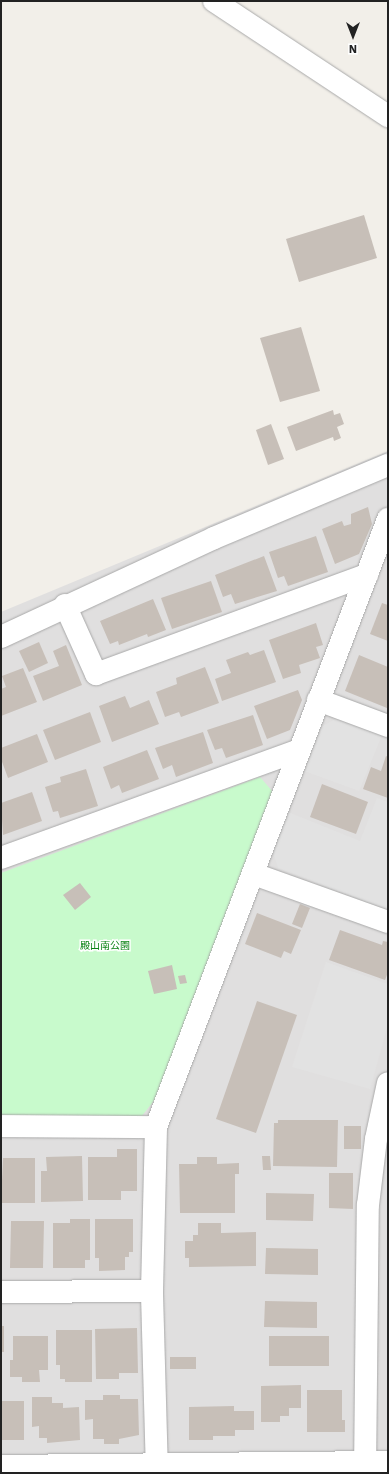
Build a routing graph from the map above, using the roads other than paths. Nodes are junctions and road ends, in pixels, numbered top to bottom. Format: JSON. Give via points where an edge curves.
{"nodes":[{"id":1,"x":214,"y":1,"type":"edge"},
{"id":2,"x":388,"y":116,"type":"edge"},
{"id":3,"x":388,"y":465,"type":"edge"},
{"id":4,"x":388,"y":519,"type":"edge"},
{"id":5,"x":367,"y":575,"type":"junction"},
{"id":6,"x":65,"y":605,"type":"junction"},
{"id":7,"x":1,"y":637,"type":"edge"},
{"id":8,"x":318,"y":700,"type":"junction"},
{"id":9,"x":388,"y":726,"type":"edge"},
{"id":10,"x":297,"y":751,"type":"junction"},
{"id":11,"x":1,"y":858,"type":"edge"},
{"id":12,"x":254,"y":874,"type":"junction"},
{"id":13,"x":388,"y":922,"type":"edge"},
{"id":14,"x":388,"y":1083,"type":"edge"},
{"id":15,"x":1,"y":1126,"type":"edge"},
{"id":16,"x":156,"y":1127,"type":"junction"},
{"id":17,"x":152,"y":1291,"type":"junction"},
{"id":18,"x":1,"y":1292,"type":"edge"},
{"id":19,"x":388,"y":1462,"type":"edge"},
{"id":20,"x":1,"y":1466,"type":"edge"},
{"id":21,"x":365,"y":1468,"type":"edge"},
{"id":22,"x":157,"y":1469,"type":"edge"}],
"edges":[{"from":1,"to":2,"type":"street"},
{"from":3,"to":6,"type":"street","via":[[214,538]]},
{"from":4,"to":5,"type":"street"},
{"from":5,"to":6,"type":"street","via":[[96,674]]},
{"from":5,"to":8,"type":"street"},
{"from":6,"to":7,"type":"street"},
{"from":8,"to":9,"type":"street"},
{"from":8,"to":10,"type":"street"},
{"from":10,"to":11,"type":"street"},
{"from":10,"to":12,"type":"street"},
{"from":12,"to":13,"type":"street"},
{"from":12,"to":16,"type":"street"},
{"from":14,"to":21,"type":"street","via":[[376,1139],[368,1205]]},
{"from":15,"to":16,"type":"street"},
{"from":16,"to":17,"type":"street"},
{"from":17,"to":18,"type":"street"},
{"from":17,"to":22,"type":"street"},
{"from":19,"to":21,"type":"street"},
{"from":20,"to":22,"type":"street"},
{"from":21,"to":22,"type":"street"}]}
